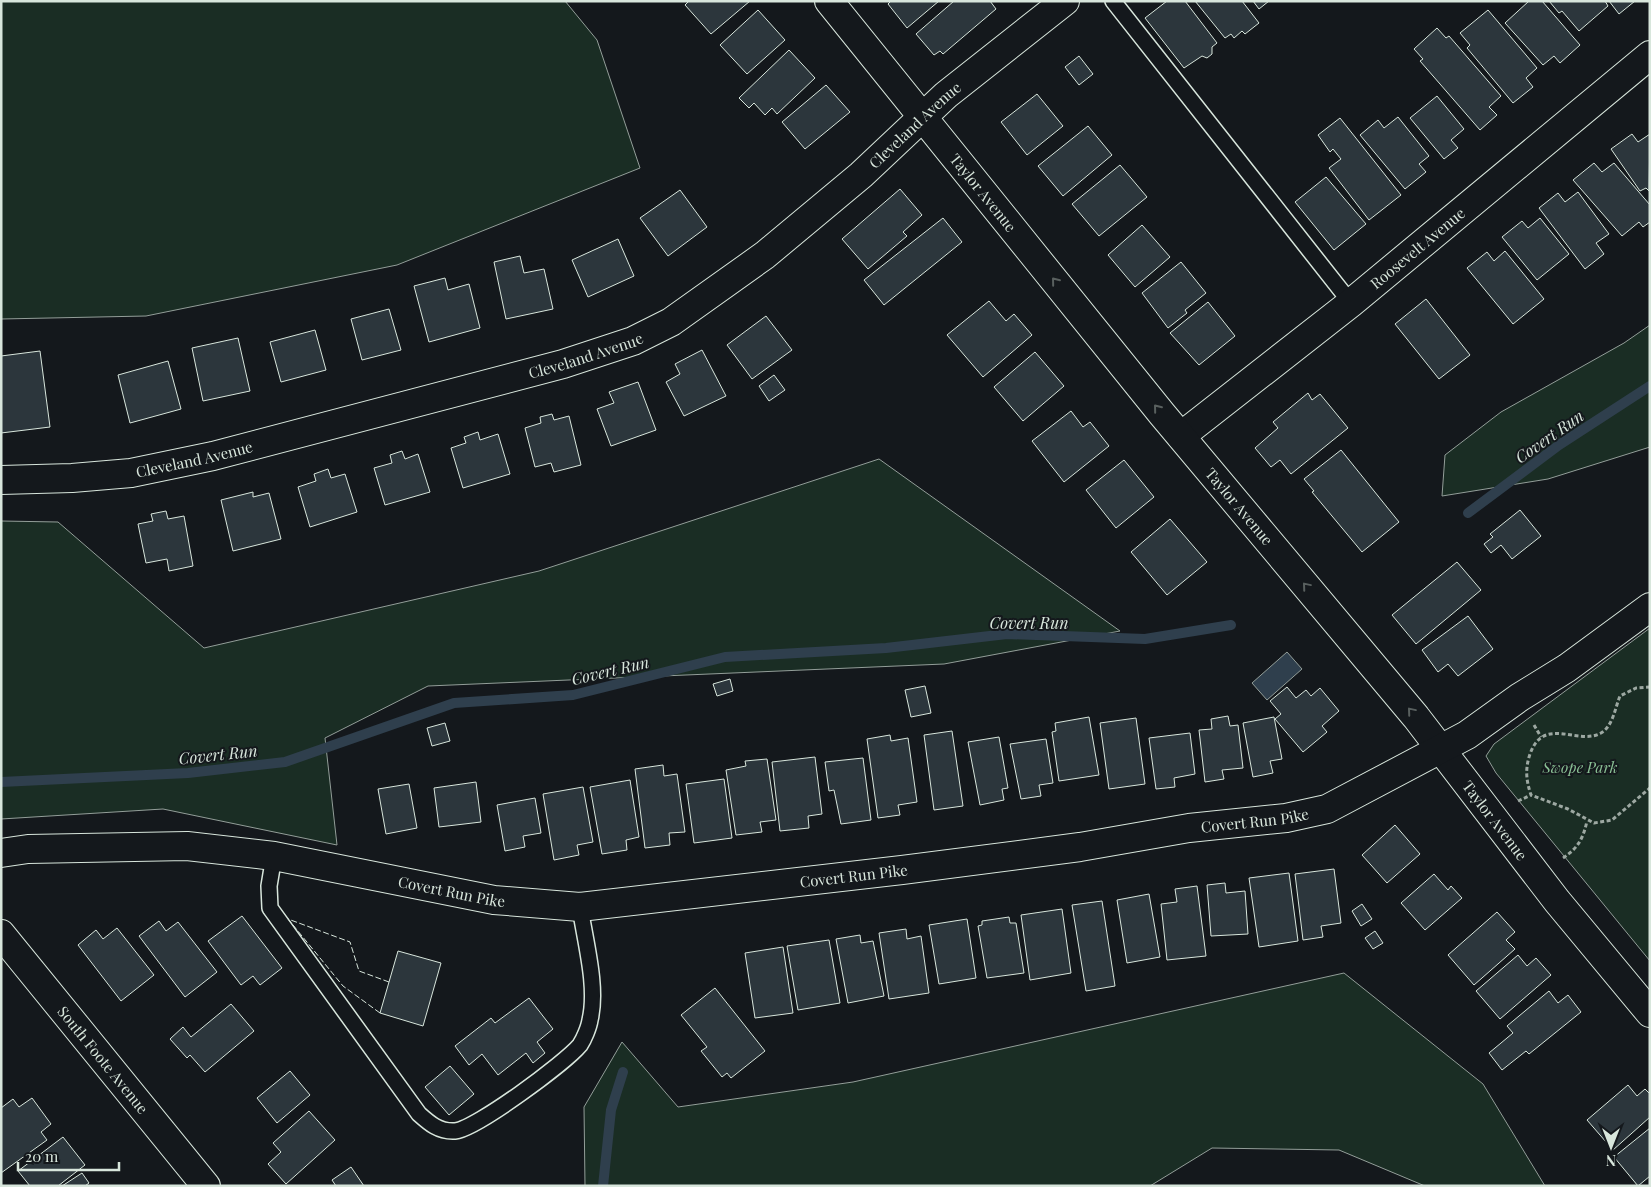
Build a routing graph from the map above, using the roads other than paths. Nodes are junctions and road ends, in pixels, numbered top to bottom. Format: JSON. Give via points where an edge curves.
{"nodes":[{"id":1,"x":828,"y":1,"type":"edge"},
{"id":2,"x":1066,"y":1,"type":"edge"},
{"id":3,"x":1113,"y":1,"type":"edge"},
{"id":4,"x":1650,"y":55,"type":"edge"},
{"id":5,"x":923,"y":117,"type":"junction"},
{"id":6,"x":1351,"y":303,"type":"junction"},
{"id":7,"x":1180,"y":436,"type":"junction"},
{"id":8,"x":1,"y":480,"type":"edge"},
{"id":9,"x":1650,"y":607,"type":"edge"},
{"id":10,"x":1440,"y":750,"type":"junction"},
{"id":11,"x":1,"y":853,"type":"edge"},
{"id":12,"x":274,"y":856,"type":"junction"},
{"id":13,"x":580,"y":907,"type":"junction"},
{"id":14,"x":1,"y":934,"type":"edge"},
{"id":15,"x":1650,"y":1013,"type":"edge"},
{"id":16,"x":206,"y":1186,"type":"edge"}],
"edges":[{"from":1,"to":5,"type":"street","name":"Taylor Avenue"},
{"from":2,"to":5,"type":"street","name":"Cleveland Avenue","via":[[974,72]]},
{"from":3,"to":6,"type":"lane"},
{"from":4,"to":6,"type":"street","name":"Roosevelt Avenue"},
{"from":7,"to":5,"type":"street","name":"Taylor Avenue","one_way":true},
{"from":5,"to":8,"type":"street","name":"Cleveland Avenue","via":[[861,175],[765,255],[671,322],[633,340],[563,364],[213,456],[131,473]]},
{"from":6,"to":7,"type":"street","name":"Roosevelt Avenue"},
{"from":10,"to":7,"type":"street","name":"Taylor Avenue","one_way":true,"via":[[1416,717]]},
{"from":9,"to":10,"type":"street","name":"Covert Run Pike","via":[[1567,668],[1467,736]]},
{"from":10,"to":13,"type":"street","name":"Covert Run Pike","via":[[1327,809],[1286,818],[1189,828],[1080,847],[902,870]]},
{"from":10,"to":15,"type":"street","name":"Taylor Avenue","via":[[1537,876]]},
{"from":11,"to":12,"type":"street","name":"Covert Run Pike","via":[[28,849],[187,846]]},
{"from":12,"to":13,"type":"street","name":"Covert Run Pike","via":[[494,900]]},
{"from":12,"to":13,"type":"lane","via":[[269,886],[270,908],[419,1114],[433,1126],[443,1129],[455,1131],[469,1127],[532,1085],[580,1044],[590,1022],[593,999]]},
{"from":14,"to":16,"type":"street","name":"South Foote Avenue"}]}
